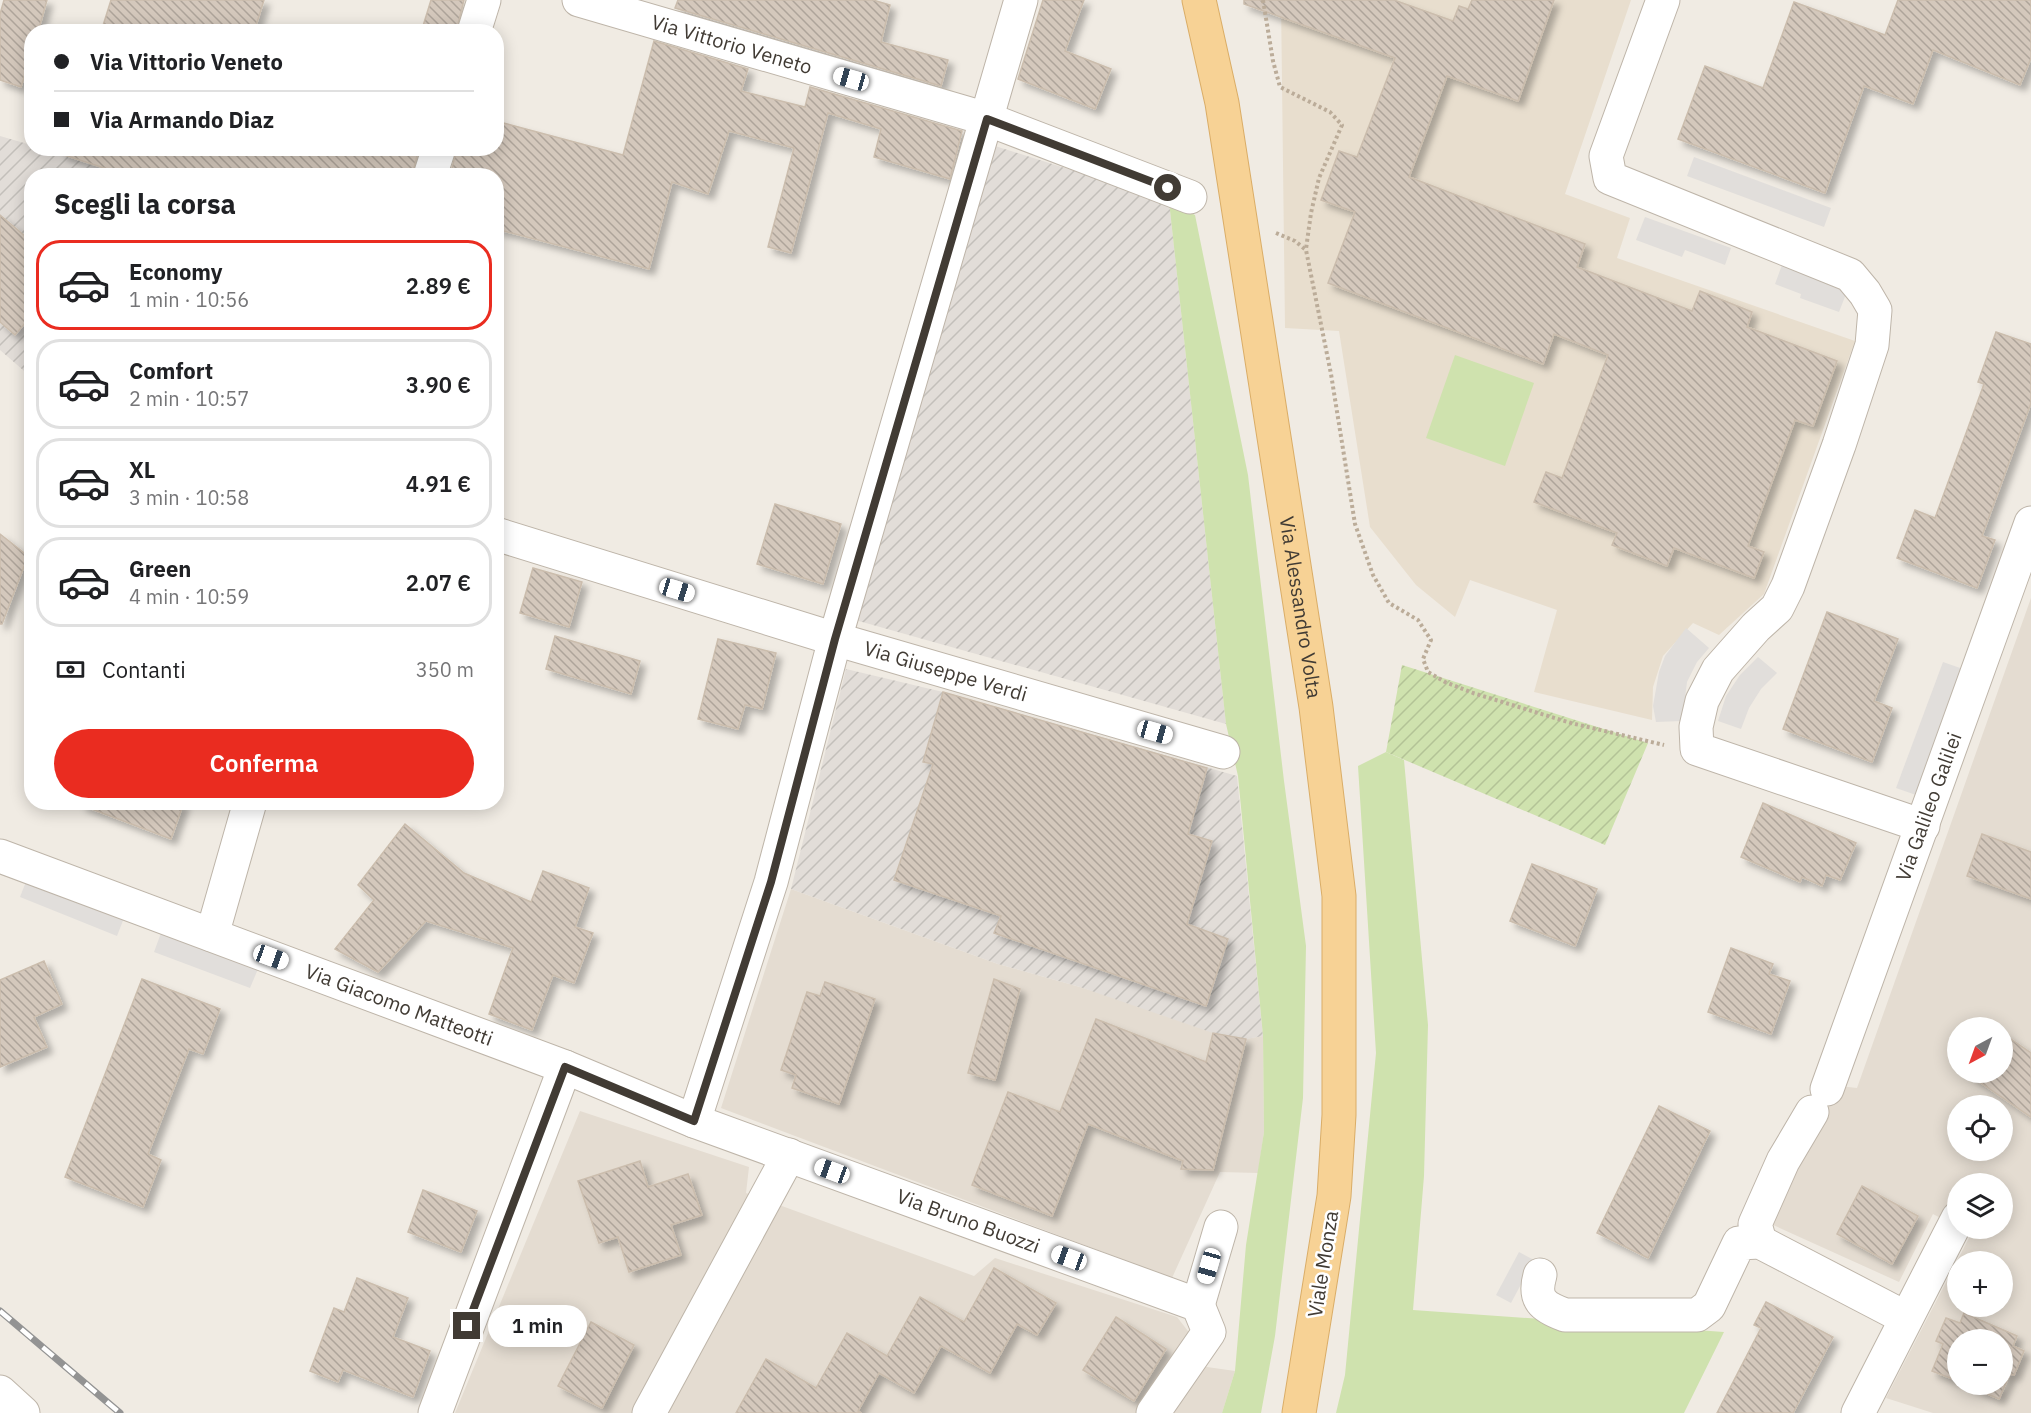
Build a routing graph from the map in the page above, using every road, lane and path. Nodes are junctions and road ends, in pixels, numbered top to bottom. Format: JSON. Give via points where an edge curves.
{"nodes":[{"id":1,"x":484,"y":0,"type":"edge"},
{"id":2,"x":579,"y":0,"type":"edge"},
{"id":3,"x":1021,"y":0,"type":"edge"},
{"id":4,"x":1200,"y":0,"type":"edge"},
{"id":5,"x":1218,"y":0,"type":"edge"},
{"id":6,"x":1263,"y":0,"type":"edge"},
{"id":7,"x":1663,"y":0,"type":"edge"},
{"id":8,"x":476,"y":24,"type":"edge"},
{"id":9,"x":1222,"y":104,"type":"junction"},
{"id":10,"x":987,"y":119,"type":"junction"},
{"id":11,"x":1190,"y":197,"type":"dead end"},
{"id":12,"x":1270,"y":231,"type":"dead end"},
{"id":13,"x":1306,"y":250,"type":"junction"},
{"id":14,"x":2031,"y":523,"type":"edge"},
{"id":15,"x":504,"y":536,"type":"edge"},
{"id":16,"x":835,"y":639,"type":"junction"},
{"id":17,"x":1698,"y":749,"type":"junction"},
{"id":18,"x":1223,"y":752,"type":"dead end"},
{"id":19,"x":248,"y":810,"type":"edge"},
{"id":20,"x":1923,"y":825,"type":"junction"},
{"id":21,"x":0,"y":856,"type":"edge"},
{"id":22,"x":212,"y":935,"type":"junction"},
{"id":23,"x":565,"y":1067,"type":"junction"},
{"id":24,"x":1339,"y":1115,"type":"joint"},
{"id":25,"x":694,"y":1121,"type":"junction"},
{"id":26,"x":789,"y":1155,"type":"junction"},
{"id":27,"x":1221,"y":1227,"type":"dead end"},
{"id":28,"x":1947,"y":1239,"type":"edge"},
{"id":29,"x":1760,"y":1242,"type":"junction"},
{"id":30,"x":1540,"y":1275,"type":"dead end"},
{"id":31,"x":1198,"y":1305,"type":"junction"},
{"id":32,"x":1906,"y":1318,"type":"junction"},
{"id":33,"x":0,"y":1392,"type":"edge"},
{"id":34,"x":23,"y":1413,"type":"edge"},
{"id":35,"x":435,"y":1413,"type":"edge"},
{"id":36,"x":649,"y":1413,"type":"edge"},
{"id":37,"x":1153,"y":1413,"type":"edge"},
{"id":38,"x":1299,"y":1413,"type":"edge"},
{"id":39,"x":1858,"y":1413,"type":"edge"}],
"edges":[{"from":1,"to":8,"type":"street"},
{"from":2,"to":10,"type":"street","name":"Via Vittorio Veneto"},
{"from":3,"to":10,"type":"street"},
{"from":4,"to":9,"type":"main road","name":"Via Alessandro Volta"},
{"from":5,"to":9,"type":"main road","name":"Via Alessandro Volta"},
{"from":6,"to":13,"type":"path","via":[[1280,87],[1330,112],[1342,125],[1319,178]]},
{"from":7,"to":17,"type":"street","via":[[1606,156],[1610,178],[1850,275],[1875,310],[1872,345],[1788,586],[1777,608],[1718,670],[1700,710],[1696,727]]},
{"from":9,"to":24,"type":"main road","name":"Via Alessandro Volta","via":[[1316,707],[1338,884]]},
{"from":10,"to":11,"type":"street","name":"Via Vittorio Veneto"},
{"from":10,"to":16,"type":"street"},
{"from":12,"to":13,"type":"path"},
{"from":13,"to":17,"type":"path","via":[[1355,524],[1373,574],[1389,603],[1418,620],[1431,640],[1423,659],[1428,672],[1473,693],[1571,723]]},
{"from":14,"to":20,"type":"street","name":"Via Galileo Galilei"},
{"from":15,"to":16,"type":"street","name":"Via Giuseppe Verdi"},
{"from":16,"to":18,"type":"street","name":"Via Giuseppe Verdi"},
{"from":16,"to":25,"type":"street","via":[[771,882]]},
{"from":17,"to":20,"type":"street"},
{"from":19,"to":22,"type":"street"},
{"from":20,"to":29,"type":"street","name":"Via Galileo Galilei","via":[[1820,1101],[1784,1161],[1755,1224]]},
{"from":21,"to":22,"type":"street","name":"Via Giacomo Matteotti"},
{"from":22,"to":23,"type":"street","name":"Via Giacomo Matteotti"},
{"from":23,"to":25,"type":"street","name":"Via Giacomo Matteotti"},
{"from":23,"to":35,"type":"street"},
{"from":24,"to":38,"type":"main road","name":"Viale Monza","via":[[1334,1196]]},
{"from":25,"to":26,"type":"street","name":"Via Bruno Buozzi"},
{"from":26,"to":31,"type":"street","name":"Via Bruno Buozzi"},
{"from":26,"to":36,"type":"street"},
{"from":27,"to":31,"type":"street"},
{"from":28,"to":32,"type":"street"},
{"from":29,"to":30,"type":"street","via":[[1739,1243],[1709,1306],[1697,1315],[1565,1315],[1548,1309],[1539,1299]]},
{"from":29,"to":32,"type":"street"},
{"from":31,"to":37,"type":"street","via":[[1209,1332]]},
{"from":32,"to":39,"type":"street"},
{"from":33,"to":34,"type":"street"}]}
